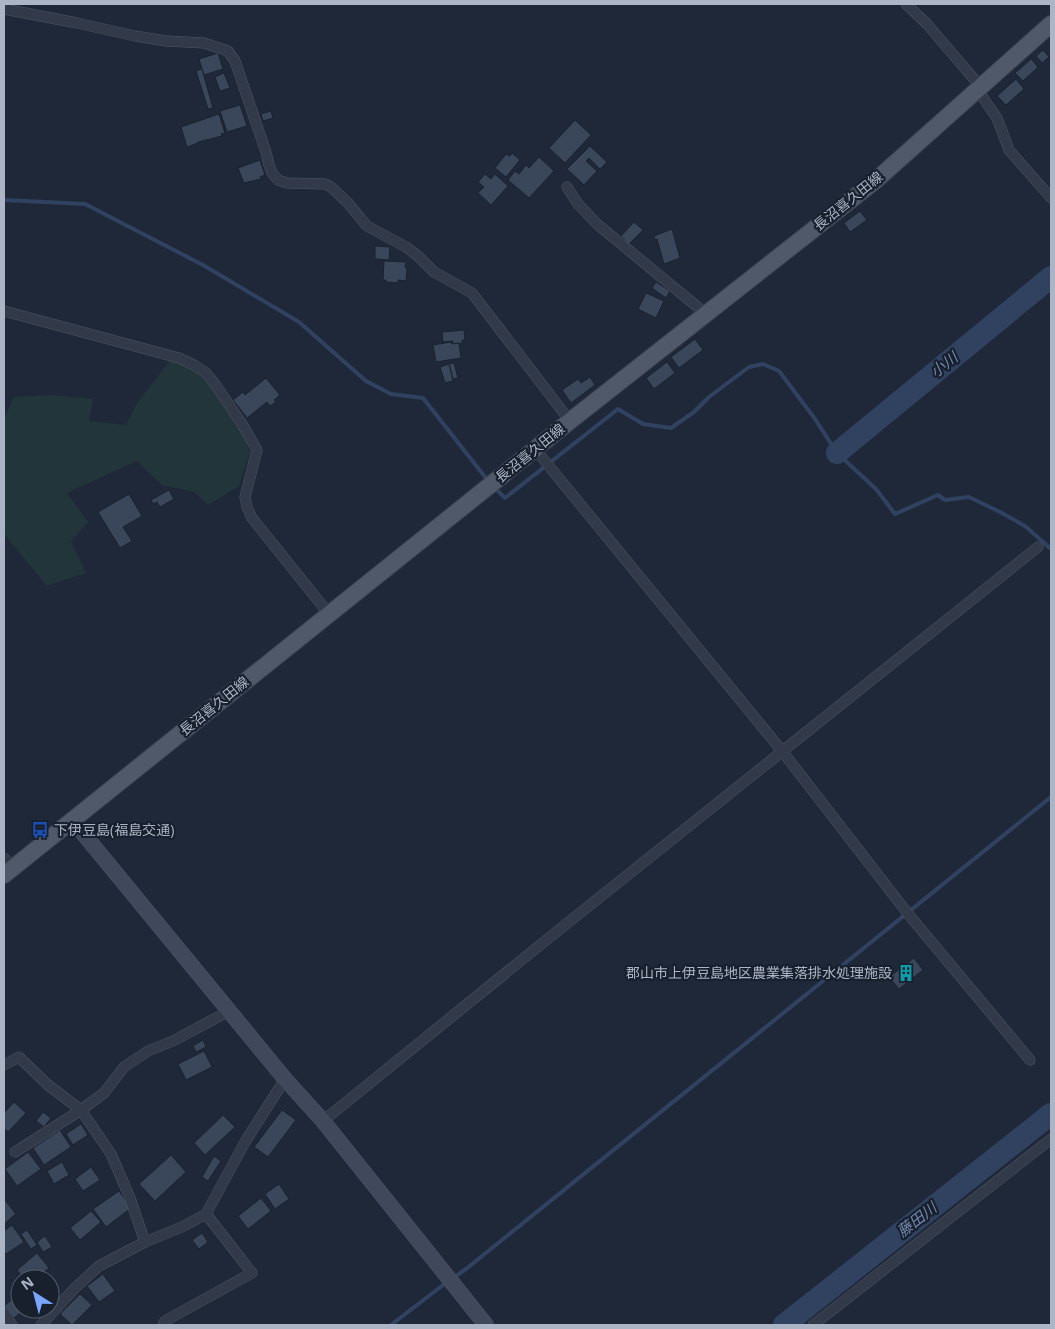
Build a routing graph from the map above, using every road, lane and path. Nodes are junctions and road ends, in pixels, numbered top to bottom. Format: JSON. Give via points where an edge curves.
{"nodes":[{"id":1,"x":906,"y":4,"type":"edge"},
{"id":2,"x":4,"y":9,"type":"edge"},
{"id":3,"x":1051,"y":24,"type":"edge"},
{"id":4,"x":978,"y":88,"type":"junction"},
{"id":5,"x":567,"y":187,"type":"dead end"},
{"id":6,"x":1051,"y":198,"type":"edge"},
{"id":7,"x":4,"y":311,"type":"edge"},
{"id":8,"x":706,"y":314,"type":"junction"},
{"id":9,"x":570,"y":421,"type":"junction"},
{"id":10,"x":535,"y":449,"type":"junction"},
{"id":11,"x":1038,"y":547,"type":"dead end"},
{"id":12,"x":329,"y":614,"type":"junction"},
{"id":13,"x":782,"y":751,"type":"junction"},
{"id":14,"x":73,"y":821,"type":"junction"},
{"id":15,"x":7,"y":867,"type":"edge"},
{"id":16,"x":229,"y":1011,"type":"junction"},
{"id":17,"x":1030,"y":1060,"type":"dead end"},
{"id":18,"x":4,"y":1065,"type":"edge"},
{"id":19,"x":285,"y":1079,"type":"junction"},
{"id":20,"x":81,"y":1110,"type":"junction"},
{"id":21,"x":323,"y":1122,"type":"junction"},
{"id":22,"x":1051,"y":1138,"type":"edge"},
{"id":23,"x":15,"y":1152,"type":"dead end"},
{"id":24,"x":206,"y":1214,"type":"junction"},
{"id":25,"x":144,"y":1242,"type":"junction"},
{"id":26,"x":4,"y":1313,"type":"edge"},
{"id":27,"x":12,"y":1325,"type":"edge"},
{"id":28,"x":41,"y":1325,"type":"edge"},
{"id":29,"x":163,"y":1325,"type":"edge"},
{"id":30,"x":486,"y":1325,"type":"edge"},
{"id":31,"x":813,"y":1325,"type":"edge"}],
"edges":[{"from":1,"to":4,"type":"street","via":[[970,73]]},
{"from":2,"to":9,"type":"street","via":[[135,36],[204,43],[228,51],[235,60],[272,174],[287,183],[331,187],[367,226],[406,247],[434,272],[472,293]]},
{"from":3,"to":4,"type":"main road","name":"長沼喜久田線"},
{"from":4,"to":6,"type":"street","via":[[997,118],[1009,150]]},
{"from":4,"to":8,"type":"main road","name":"長沼喜久田線","via":[[875,181]]},
{"from":5,"to":8,"type":"street","via":[[597,224]]},
{"from":7,"to":12,"type":"street","via":[[179,358],[206,373],[257,450],[245,497],[252,518]]},
{"from":8,"to":9,"type":"main road","name":"長沼喜久田線"},
{"from":9,"to":10,"type":"main road","name":"長沼喜久田線"},
{"from":10,"to":12,"type":"main road","name":"長沼喜久田線"},
{"from":10,"to":13,"type":"street"},
{"from":11,"to":13,"type":"street"},
{"from":12,"to":14,"type":"main road","name":"長沼喜久田線"},
{"from":13,"to":17,"type":"street","via":[[909,915]]},
{"from":13,"to":21,"type":"street"},
{"from":14,"to":15,"type":"main road","name":"長沼喜久田線"},
{"from":14,"to":16,"type":"street"},
{"from":16,"to":19,"type":"street"},
{"from":16,"to":20,"type":"street","via":[[124,1067],[104,1093]]},
{"from":18,"to":20,"type":"street","via":[[19,1057],[48,1086]]},
{"from":19,"to":21,"type":"street"},
{"from":19,"to":24,"type":"street","via":[[245,1142]]},
{"from":20,"to":23,"type":"street"},
{"from":20,"to":25,"type":"street","via":[[111,1154]]},
{"from":21,"to":30,"type":"street"},
{"from":22,"to":31,"type":"street"},
{"from":24,"to":25,"type":"street"},
{"from":24,"to":29,"type":"street","via":[[252,1273]]},
{"from":25,"to":28,"type":"street","via":[[99,1266]]},
{"from":26,"to":27,"type":"street"}]}
